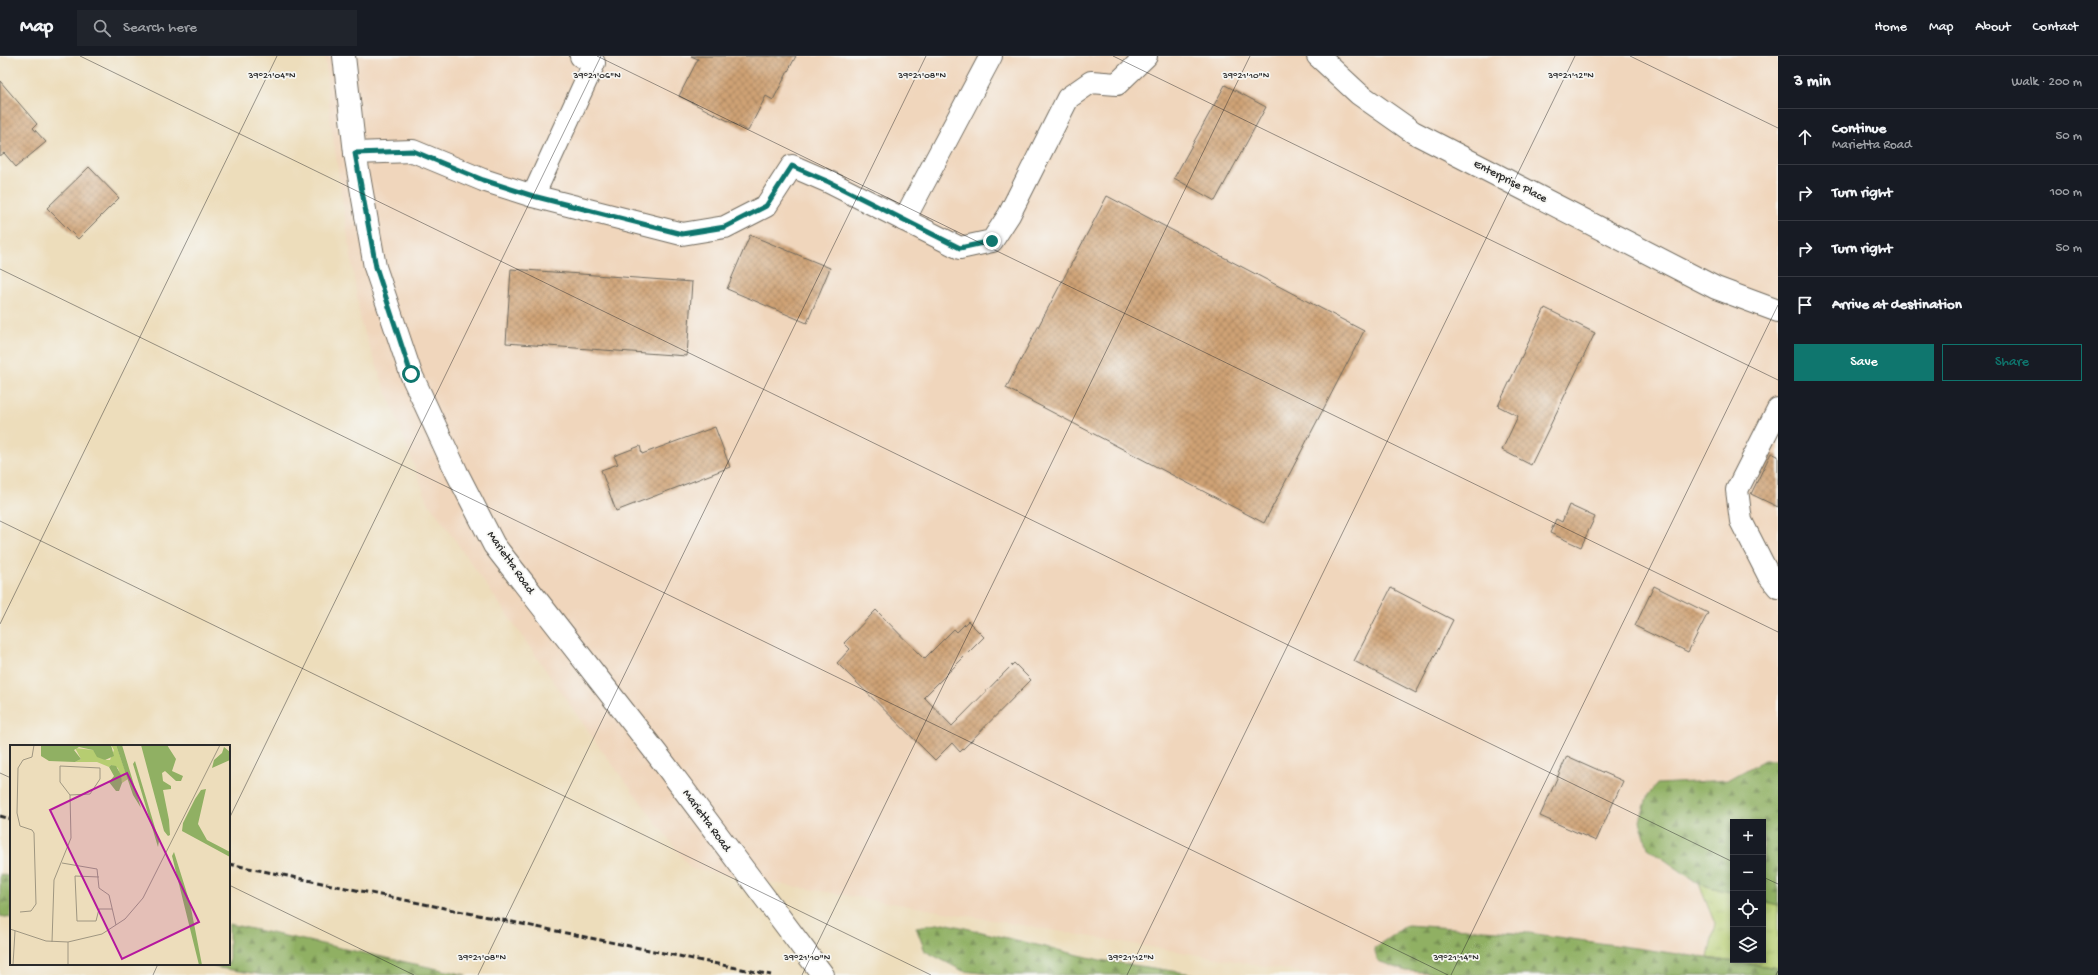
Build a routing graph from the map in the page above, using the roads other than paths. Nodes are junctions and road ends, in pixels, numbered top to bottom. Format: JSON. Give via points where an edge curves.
{"nodes":[{"id":1,"x":344,"y":56,"type":"edge"},
{"id":2,"x":581,"y":56,"type":"edge"},
{"id":3,"x":990,"y":56,"type":"edge"},
{"id":4,"x":1146,"y":56,"type":"edge"},
{"id":5,"x":1318,"y":56,"type":"edge"},
{"id":6,"x":355,"y":153,"type":"junction"},
{"id":7,"x":533,"y":196,"type":"junction"},
{"id":8,"x":904,"y":220,"type":"junction"},
{"id":9,"x":1778,"y":311,"type":"edge"},
{"id":10,"x":1778,"y":410,"type":"edge"},
{"id":11,"x":1778,"y":587,"type":"edge"},
{"id":12,"x":823,"y":975,"type":"edge"}],
"edges":[{"from":1,"to":6,"type":"street","name":"Marietta Road"},
{"from":2,"to":7,"type":"street","via":[[594,63]]},
{"from":3,"to":8,"type":"street"},
{"from":4,"to":8,"type":"street","via":[[1117,84],[1091,82],[1068,98],[1009,215],[992,241],[960,248]]},
{"from":5,"to":9,"type":"street","name":"Enterprise Place","via":[[1359,94],[1413,132],[1716,288]]},
{"from":6,"to":7,"type":"street","via":[[413,151],[483,180]]},
{"from":6,"to":12,"type":"street","name":"Marietta Road","via":[[376,267],[411,374],[494,545],[657,754]]},
{"from":7,"to":8,"type":"street","via":[[682,234],[725,227],[766,206],[792,166]]},
{"from":10,"to":11,"type":"street","via":[[1738,490],[1741,521],[1769,576]]}]}
